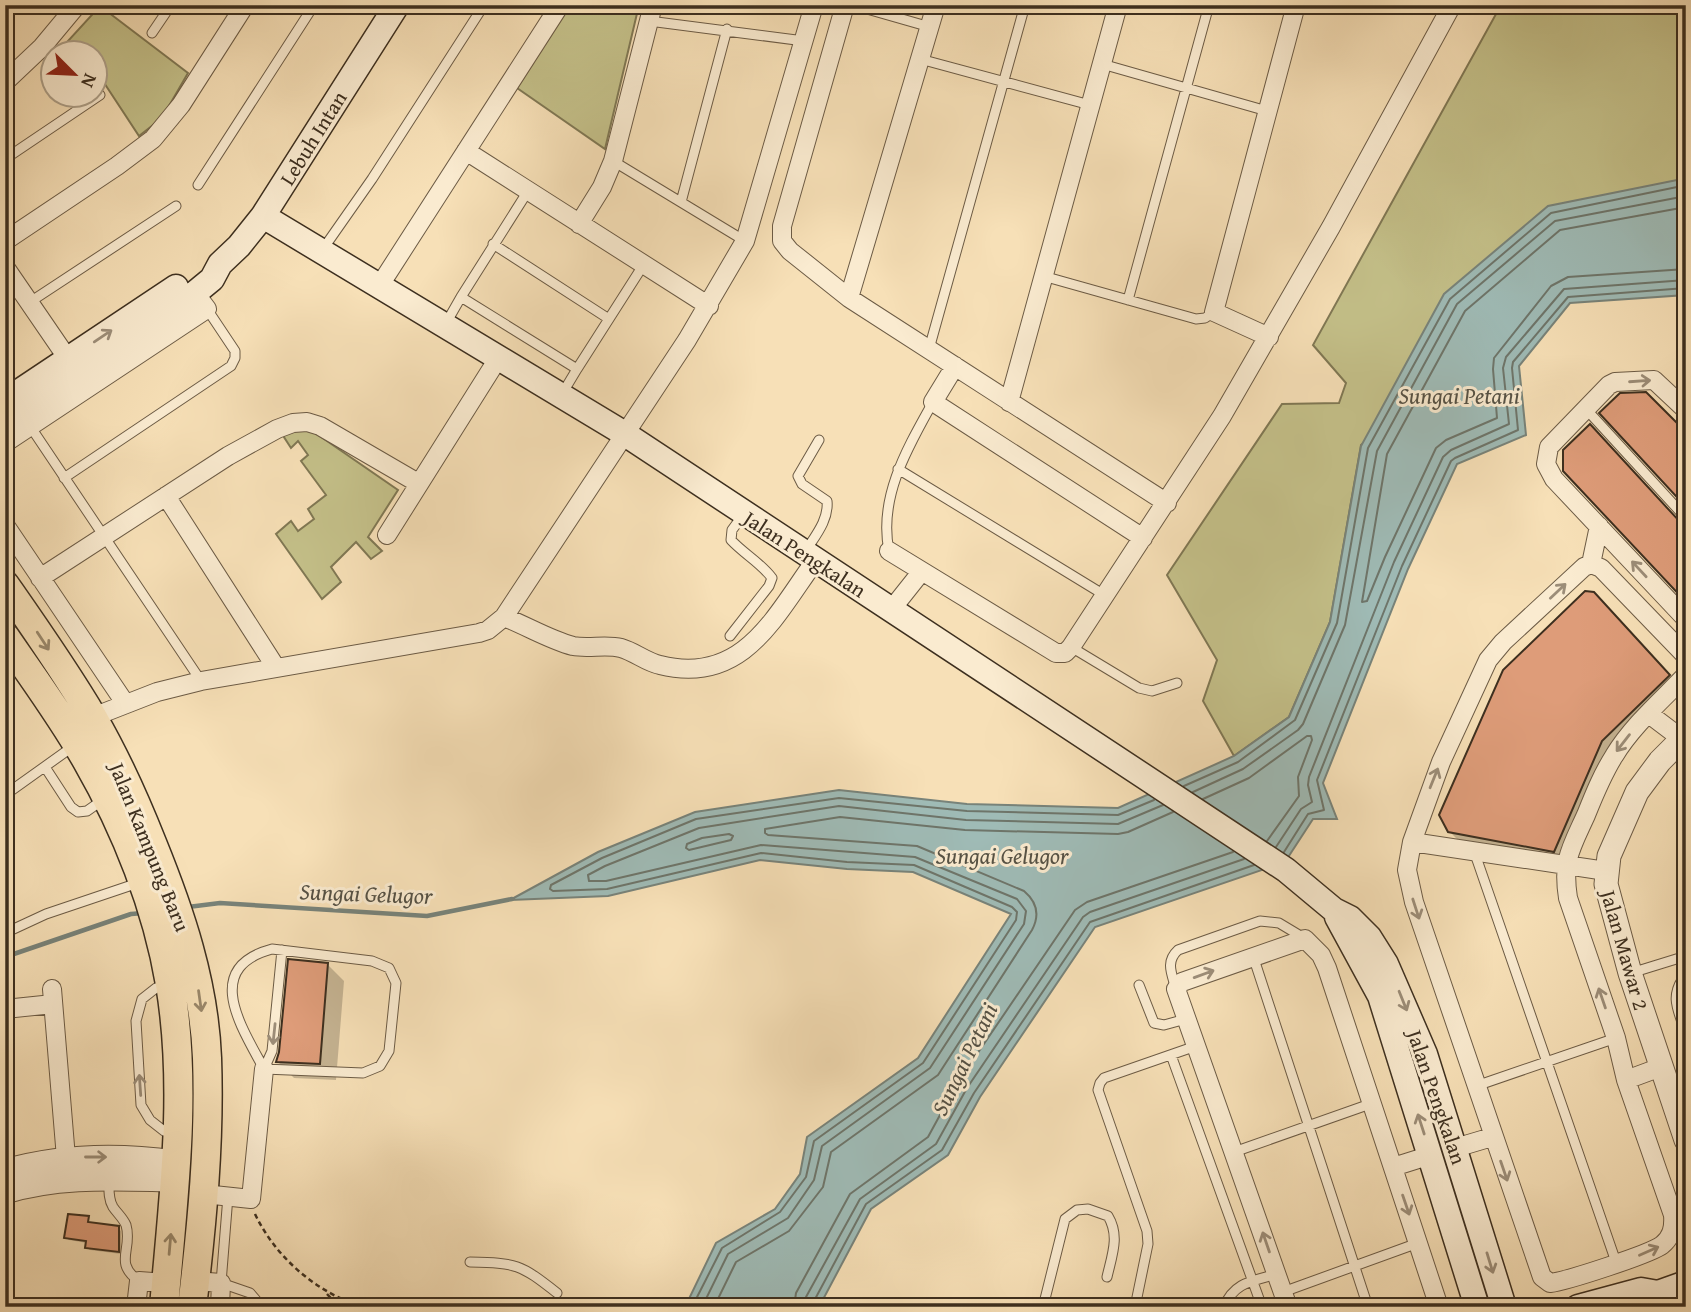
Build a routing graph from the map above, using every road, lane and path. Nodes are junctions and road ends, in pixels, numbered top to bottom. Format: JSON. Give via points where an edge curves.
{"nodes":[{"id":1,"x":77,"y":5,"type":"edge"},
{"id":2,"x":172,"y":5,"type":"edge"},
{"id":3,"x":245,"y":5,"type":"edge"},
{"id":4,"x":314,"y":5,"type":"edge"},
{"id":5,"x":397,"y":5,"type":"edge"},
{"id":6,"x":484,"y":5,"type":"edge"},
{"id":7,"x":559,"y":5,"type":"edge"},
{"id":8,"x":814,"y":5,"type":"edge"},
{"id":9,"x":845,"y":5,"type":"edge"},
{"id":10,"x":853,"y":5,"type":"edge"},
{"id":11,"x":936,"y":5,"type":"edge"},
{"id":12,"x":1025,"y":5,"type":"edge"},
{"id":13,"x":1118,"y":5,"type":"edge"},
{"id":14,"x":1209,"y":5,"type":"edge"},
{"id":15,"x":1296,"y":5,"type":"edge"},
{"id":16,"x":1452,"y":5,"type":"edge"},
{"id":17,"x":651,"y":13,"type":"edge"},
{"id":18,"x":930,"y":27,"type":"junction"},
{"id":19,"x":727,"y":29,"type":"junction"},
{"id":20,"x":152,"y":33,"type":"dead end"},
{"id":21,"x":804,"y":41,"type":"junction"},
{"id":22,"x":920,"y":59,"type":"junction"},
{"id":23,"x":1102,"y":64,"type":"junction"},
{"id":24,"x":6,"y":78,"type":"edge"},
{"id":25,"x":1005,"y":82,"type":"junction"},
{"id":26,"x":1186,"y":89,"type":"junction"},
{"id":27,"x":1090,"y":106,"type":"junction"},
{"id":28,"x":82,"y":108,"type":"edge"},
{"id":29,"x":1267,"y":111,"type":"junction"},
{"id":30,"x":466,"y":150,"type":"junction"},
{"id":31,"x":5,"y":159,"type":"edge"},
{"id":32,"x":613,"y":161,"type":"junction"},
{"id":33,"x":198,"y":185,"type":"dead end"},
{"id":34,"x":528,"y":191,"type":"junction"},
{"id":35,"x":681,"y":202,"type":"junction"},
{"id":36,"x":176,"y":206,"type":"dead end"},
{"id":37,"x":263,"y":216,"type":"junction"},
{"id":38,"x":579,"y":224,"type":"junction"},
{"id":39,"x":5,"y":240,"type":"edge"},
{"id":40,"x":745,"y":242,"type":"junction"},
{"id":41,"x":493,"y":244,"type":"junction"},
{"id":42,"x":322,"y":251,"type":"junction"},
{"id":43,"x":220,"y":264,"type":"junction"},
{"id":44,"x":644,"y":264,"type":"junction"},
{"id":45,"x":5,"y":267,"type":"edge"},
{"id":46,"x":1043,"y":276,"type":"junction"},
{"id":47,"x":380,"y":285,"type":"junction"},
{"id":48,"x":461,"y":296,"type":"junction"},
{"id":49,"x":849,"y":298,"type":"junction"},
{"id":50,"x":1128,"y":300,"type":"junction"},
{"id":51,"x":201,"y":301,"type":"junction"},
{"id":52,"x":30,"y":302,"type":"junction"},
{"id":53,"x":709,"y":306,"type":"junction"},
{"id":54,"x":1214,"y":312,"type":"junction"},
{"id":55,"x":609,"y":319,"type":"junction"},
{"id":56,"x":445,"y":324,"type":"junction"},
{"id":57,"x":1269,"y":337,"type":"junction"},
{"id":58,"x":929,"y":349,"type":"junction"},
{"id":59,"x":499,"y":357,"type":"junction"},
{"id":60,"x":68,"y":359,"type":"junction"},
{"id":61,"x":955,"y":366,"type":"junction"},
{"id":62,"x":578,"y":369,"type":"junction"},
{"id":63,"x":561,"y":395,"type":"junction"},
{"id":64,"x":1009,"y":401,"type":"junction"},
{"id":65,"x":933,"y":402,"type":"junction"},
{"id":66,"x":1586,"y":409,"type":"junction"},
{"id":67,"x":1686,"y":410,"type":"edge"},
{"id":68,"x":16,"y":416,"type":"edge"},
{"id":69,"x":625,"y":434,"type":"junction"},
{"id":70,"x":819,"y":440,"type":"dead end"},
{"id":71,"x":5,"y":443,"type":"edge"},
{"id":72,"x":898,"y":469,"type":"junction"},
{"id":73,"x":64,"y":478,"type":"junction"},
{"id":74,"x":418,"y":483,"type":"junction"},
{"id":75,"x":166,"y":496,"type":"junction"},
{"id":76,"x":1167,"y":503,"type":"junction"},
{"id":77,"x":744,"y":514,"type":"junction"},
{"id":78,"x":1686,"y":518,"type":"edge"},
{"id":79,"x":5,"y":526,"type":"edge"},
{"id":80,"x":1599,"y":526,"type":"junction"},
{"id":81,"x":387,"y":535,"type":"dead end"},
{"id":82,"x":103,"y":537,"type":"junction"},
{"id":83,"x":1143,"y":538,"type":"junction"},
{"id":84,"x":889,"y":551,"type":"joint"},
{"id":85,"x":810,"y":557,"type":"junction"},
{"id":86,"x":1591,"y":564,"type":"junction"},
{"id":87,"x":922,"y":572,"type":"junction"},
{"id":88,"x":40,"y":578,"type":"junction"},
{"id":89,"x":5,"y":585,"type":"edge"},
{"id":90,"x":1106,"y":596,"type":"junction"},
{"id":91,"x":891,"y":610,"type":"junction"},
{"id":92,"x":504,"y":617,"type":"junction"},
{"id":93,"x":1686,"y":619,"type":"edge"},
{"id":94,"x":730,"y":636,"type":"dead end"},
{"id":95,"x":5,"y":637,"type":"edge"},
{"id":96,"x":1071,"y":647,"type":"junction"},
{"id":97,"x":1686,"y":656,"type":"edge"},
{"id":98,"x":275,"y":666,"type":"junction"},
{"id":99,"x":1686,"y":675,"type":"edge"},
{"id":100,"x":201,"y":681,"type":"junction"},
{"id":101,"x":1177,"y":683,"type":"dead end"},
{"id":102,"x":125,"y":703,"type":"junction"},
{"id":103,"x":1649,"y":714,"type":"junction"},
{"id":104,"x":93,"y":717,"type":"junction"},
{"id":105,"x":1685,"y":736,"type":"edge"},
{"id":106,"x":76,"y":744,"type":"junction"},
{"id":107,"x":45,"y":767,"type":"junction"},
{"id":108,"x":5,"y":795,"type":"edge"},
{"id":109,"x":106,"y":798,"type":"junction"},
{"id":110,"x":1412,"y":842,"type":"junction"},
{"id":111,"x":1474,"y":851,"type":"junction"},
{"id":112,"x":1565,"y":865,"type":"junction"},
{"id":113,"x":1606,"y":871,"type":"junction"},
{"id":114,"x":141,"y":885,"type":"junction"},
{"id":115,"x":1334,"y":910,"type":"junction"},
{"id":116,"x":5,"y":933,"type":"edge"},
{"id":117,"x":173,"y":935,"type":"junction"},
{"id":118,"x":1305,"y":939,"type":"junction"},
{"id":119,"x":282,"y":950,"type":"junction"},
{"id":120,"x":1253,"y":956,"type":"junction"},
{"id":121,"x":1686,"y":956,"type":"edge"},
{"id":122,"x":1630,"y":973,"type":"junction"},
{"id":123,"x":1686,"y":982,"type":"edge"},
{"id":124,"x":170,"y":984,"type":"junction"},
{"id":125,"x":1139,"y":985,"type":"dead end"},
{"id":126,"x":1176,"y":989,"type":"junction"},
{"id":127,"x":5,"y":1009,"type":"edge"},
{"id":128,"x":1186,"y":1019,"type":"junction"},
{"id":129,"x":1686,"y":1020,"type":"edge"},
{"id":130,"x":1615,"y":1038,"type":"junction"},
{"id":131,"x":1196,"y":1046,"type":"junction"},
{"id":132,"x":1171,"y":1055,"type":"junction"},
{"id":133,"x":207,"y":1056,"type":"junction"},
{"id":134,"x":1548,"y":1062,"type":"junction"},
{"id":135,"x":1661,"y":1067,"type":"junction"},
{"id":136,"x":264,"y":1069,"type":"junction"},
{"id":137,"x":1626,"y":1080,"type":"junction"},
{"id":138,"x":1476,"y":1086,"type":"junction"},
{"id":139,"x":1373,"y":1103,"type":"junction"},
{"id":140,"x":1309,"y":1126,"type":"junction"},
{"id":141,"x":177,"y":1132,"type":"junction"},
{"id":142,"x":1492,"y":1137,"type":"junction"},
{"id":143,"x":1686,"y":1140,"type":"edge"},
{"id":144,"x":1455,"y":1148,"type":"junction"},
{"id":145,"x":1234,"y":1152,"type":"junction"},
{"id":146,"x":1431,"y":1155,"type":"junction"},
{"id":147,"x":66,"y":1158,"type":"junction"},
{"id":148,"x":1393,"y":1167,"type":"junction"},
{"id":149,"x":5,"y":1171,"type":"edge"},
{"id":150,"x":178,"y":1171,"type":"junction"},
{"id":151,"x":109,"y":1179,"type":"junction"},
{"id":152,"x":5,"y":1192,"type":"edge"},
{"id":153,"x":216,"y":1195,"type":"junction"},
{"id":154,"x":251,"y":1199,"type":"junction"},
{"id":155,"x":1418,"y":1243,"type":"junction"},
{"id":156,"x":470,"y":1262,"type":"dead end"},
{"id":157,"x":1616,"y":1262,"type":"junction"},
{"id":158,"x":1354,"y":1266,"type":"junction"},
{"id":159,"x":1277,"y":1274,"type":"junction"},
{"id":160,"x":1107,"y":1277,"type":"dead end"},
{"id":161,"x":1253,"y":1281,"type":"junction"},
{"id":162,"x":1686,"y":1283,"type":"edge"},
{"id":163,"x":156,"y":1290,"type":"edge"},
{"id":164,"x":201,"y":1291,"type":"edge"},
{"id":165,"x":324,"y":1292,"type":"junction"},
{"id":166,"x":556,"y":1293,"type":"dead end"},
{"id":167,"x":1286,"y":1299,"type":"edge"},
{"id":168,"x":1649,"y":1300,"type":"edge"},
{"id":169,"x":136,"y":1307,"type":"edge"},
{"id":170,"x":220,"y":1307,"type":"edge"},
{"id":171,"x":255,"y":1307,"type":"edge"},
{"id":172,"x":339,"y":1307,"type":"edge"},
{"id":173,"x":363,"y":1307,"type":"edge"},
{"id":174,"x":1043,"y":1307,"type":"edge"},
{"id":175,"x":1135,"y":1307,"type":"edge"},
{"id":176,"x":1224,"y":1307,"type":"edge"},
{"id":177,"x":1262,"y":1307,"type":"edge"},
{"id":178,"x":1368,"y":1307,"type":"edge"},
{"id":179,"x":1439,"y":1307,"type":"edge"},
{"id":180,"x":1477,"y":1307,"type":"edge"},
{"id":181,"x":1504,"y":1307,"type":"edge"},
{"id":182,"x":1578,"y":1307,"type":"edge"}],
"edges":[{"from":1,"to":24,"type":"street","via":[[42,47]]},
{"from":2,"to":20,"type":"lane"},
{"from":3,"to":39,"type":"street","via":[[181,105],[153,139]]},
{"from":4,"to":33,"type":"lane"},
{"from":5,"to":37,"type":"main road","name":"Lebuh Intan"},
{"from":6,"to":42,"type":"lane"},
{"from":7,"to":30,"type":"street"},
{"from":8,"to":21,"type":"street"},
{"from":9,"to":49,"type":"street","via":[[782,226],[782,242]]},
{"from":10,"to":18,"type":"lane"},
{"from":11,"to":18,"type":"street"},
{"from":12,"to":25,"type":"lane"},
{"from":13,"to":23,"type":"street"},
{"from":14,"to":26,"type":"lane"},
{"from":15,"to":29,"type":"street"},
{"from":16,"to":57,"type":"street"},
{"from":17,"to":19,"type":"lane"},
{"from":17,"to":32,"type":"street"},
{"from":18,"to":22,"type":"street"},
{"from":19,"to":21,"type":"lane"},
{"from":19,"to":35,"type":"lane"},
{"from":21,"to":40,"type":"street"},
{"from":22,"to":25,"type":"lane"},
{"from":22,"to":49,"type":"street"},
{"from":23,"to":26,"type":"lane"},
{"from":23,"to":27,"type":"street"},
{"from":25,"to":27,"type":"lane"},
{"from":25,"to":58,"type":"lane"},
{"from":26,"to":29,"type":"lane"},
{"from":26,"to":50,"type":"lane"},
{"from":27,"to":46,"type":"street"},
{"from":28,"to":31,"type":"lane"},
{"from":29,"to":54,"type":"street"},
{"from":30,"to":34,"type":"street"},
{"from":30,"to":47,"type":"street"},
{"from":32,"to":35,"type":"lane"},
{"from":32,"to":38,"type":"street"},
{"from":34,"to":38,"type":"street"},
{"from":34,"to":41,"type":"lane"},
{"from":35,"to":40,"type":"lane"},
{"from":36,"to":52,"type":"lane"},
{"from":37,"to":42,"type":"main road","name":"Jalan Pengkalan"},
{"from":37,"to":43,"type":"main road","name":"Lebuh Intan"},
{"from":38,"to":44,"type":"street"},
{"from":40,"to":53,"type":"street"},
{"from":41,"to":48,"type":"lane"},
{"from":41,"to":55,"type":"lane"},
{"from":42,"to":47,"type":"main road","name":"Jalan Pengkalan"},
{"from":43,"to":51,"type":"main road","name":"Lebuh Intan"},
{"from":60,"to":43,"type":"main road","name":"Lebuh Intan","one_way":true,"via":[[186,280]]},
{"from":44,"to":53,"type":"street"},
{"from":44,"to":55,"type":"lane"},
{"from":45,"to":52,"type":"street"},
{"from":46,"to":50,"type":"lane"},
{"from":46,"to":64,"type":"street"},
{"from":47,"to":56,"type":"main road","name":"Jalan Pengkalan"},
{"from":48,"to":56,"type":"lane"},
{"from":48,"to":62,"type":"lane"},
{"from":49,"to":58,"type":"street"},
{"from":50,"to":54,"type":"lane","via":[[1196,318]]},
{"from":51,"to":68,"type":"main road","name":"Lebuh Intan"},
{"from":51,"to":73,"type":"lane","via":[[235,351],[231,366]]},
{"from":52,"to":60,"type":"street"},
{"from":53,"to":69,"type":"street"},
{"from":54,"to":57,"type":"street"},
{"from":55,"to":62,"type":"lane"},
{"from":56,"to":59,"type":"main road","name":"Jalan Pengkalan"},
{"from":57,"to":76,"type":"street"},
{"from":58,"to":61,"type":"street"},
{"from":59,"to":63,"type":"main road","name":"Jalan Pengkalan"},
{"from":59,"to":74,"type":"street"},
{"from":60,"to":68,"type":"main road","name":"Lebuh Intan"},
{"from":61,"to":64,"type":"street"},
{"from":61,"to":65,"type":"street"},
{"from":62,"to":63,"type":"lane"},
{"from":63,"to":69,"type":"main road","name":"Jalan Pengkalan"},
{"from":64,"to":76,"type":"street"},
{"from":65,"to":72,"type":"lane"},
{"from":65,"to":83,"type":"street"},
{"from":66,"to":67,"type":"street","one_way":true,"via":[[1615,382],[1654,380]]},
{"from":66,"to":78,"type":"lane"},
{"from":66,"to":80,"type":"street","via":[[1549,447],[1546,464],[1554,479]]},
{"from":68,"to":71,"type":"street"},
{"from":68,"to":73,"type":"lane"},
{"from":69,"to":77,"type":"main road","name":"Jalan Pengkalan"},
{"from":69,"to":92,"type":"street"},
{"from":70,"to":85,"type":"lane","via":[[798,476],[827,501],[828,510]]},
{"from":72,"to":84,"type":"lane","via":[[886,516]]},
{"from":72,"to":90,"type":"lane"},
{"from":73,"to":82,"type":"lane"},
{"from":74,"to":75,"type":"street","via":[[307,422],[277,429]]},
{"from":74,"to":81,"type":"street"},
{"from":75,"to":82,"type":"street"},
{"from":75,"to":98,"type":"street"},
{"from":76,"to":83,"type":"street"},
{"from":77,"to":85,"type":"main road","name":"Jalan Pengkalan"},
{"from":77,"to":94,"type":"lane","via":[[732,530],[731,540],[772,578]]},
{"from":79,"to":88,"type":"street"},
{"from":80,"to":86,"type":"street"},
{"from":93,"to":80,"type":"street","one_way":true},
{"from":82,"to":88,"type":"street"},
{"from":82,"to":100,"type":"lane"},
{"from":83,"to":90,"type":"street"},
{"from":84,"to":87,"type":"street"},
{"from":85,"to":91,"type":"main road","name":"Jalan Pengkalan"},
{"from":85,"to":92,"type":"street","via":[[766,630],[744,652],[714,666],[662,666],[618,647],[572,645]]},
{"from":86,"to":97,"type":"street"},
{"from":110,"to":86,"type":"street","one_way":true,"via":[[1441,762],[1488,660]]},
{"from":87,"to":91,"type":"street"},
{"from":87,"to":96,"type":"street","via":[[1056,653]]},
{"from":88,"to":102,"type":"street"},
{"from":89,"to":104,"type":"main road","name":"Jalan Kampung Baru","one_way":true},
{"from":90,"to":96,"type":"street"},
{"from":91,"to":115,"type":"main road","name":"Jalan Pengkalan","via":[[1286,870]]},
{"from":92,"to":98,"type":"street","via":[[479,633]]},
{"from":95,"to":106,"type":"main road","name":"Jalan Kampung Baru"},
{"from":96,"to":101,"type":"lane","via":[[1139,688],[1152,691]]},
{"from":98,"to":100,"type":"street"},
{"from":99,"to":103,"type":"street"},
{"from":100,"to":102,"type":"street"},
{"from":102,"to":104,"type":"street"},
{"from":103,"to":105,"type":"street"},
{"from":103,"to":112,"type":"street","one_way":true,"via":[[1609,764]]},
{"from":104,"to":114,"type":"main road","name":"Jalan Kampung Baru","via":[[134,799]]},
{"from":105,"to":113,"type":"street","name":"Jalan Mawar 2","via":[[1637,792]]},
{"from":106,"to":107,"type":"lane"},
{"from":106,"to":109,"type":"main road","name":"Jalan Kampung Baru"},
{"from":107,"to":108,"type":"lane"},
{"from":107,"to":109,"type":"lane","via":[[78,812]]},
{"from":109,"to":114,"type":"main road","name":"Jalan Kampung Baru"},
{"from":110,"to":111,"type":"street"},
{"from":110,"to":138,"type":"street","one_way":true,"via":[[1407,870],[1414,902]]},
{"from":111,"to":112,"type":"street"},
{"from":111,"to":134,"type":"lane"},
{"from":112,"to":113,"type":"street"},
{"from":130,"to":112,"type":"street","one_way":true,"via":[[1568,898]]},
{"from":113,"to":122,"type":"street","name":"Jalan Mawar 2","via":[[1612,913]]},
{"from":114,"to":116,"type":"lane","via":[[46,914]]},
{"from":114,"to":117,"type":"main road","name":"Jalan Kampung Baru"},
{"from":115,"to":144,"type":"main road","name":"Jalan Pengkalan","one_way":true,"via":[[1369,937],[1386,964],[1424,1054]]},
{"from":146,"to":115,"type":"main road","name":"Jalan Pengkalan","one_way":true,"via":[[1380,996]]},
{"from":117,"to":124,"type":"main road","name":"Jalan Kampung Baru"},
{"from":117,"to":133,"type":"main road","name":"Jalan Kampung Baru","one_way":true,"via":[[196,978]]},
{"from":118,"to":120,"type":"street"},
{"from":118,"to":126,"type":"lane","via":[[1279,923],[1260,921],[1178,950],[1169,966]]},
{"from":118,"to":139,"type":"street","via":[[1327,968]]},
{"from":119,"to":136,"type":"lane","one_way":true,"via":[[272,1051]]},
{"from":119,"to":136,"type":"lane","via":[[253,954],[239,965],[233,981],[237,1017]]},
{"from":119,"to":136,"type":"lane","via":[[372,961],[388,968],[396,983],[389,1051],[380,1066],[363,1073]]},
{"from":126,"to":120,"type":"street","one_way":true,"via":[[1182,982]]},
{"from":120,"to":140,"type":"lane"},
{"from":121,"to":122,"type":"lane"},
{"from":122,"to":135,"type":"street","name":"Jalan Mawar 2"},
{"from":123,"to":129,"type":"street","via":[[1679,1001]]},
{"from":124,"to":141,"type":"main road","name":"Jalan Kampung Baru"},
{"from":141,"to":124,"type":"lane","one_way":true,"via":[[164,1131],[141,1105],[135,1021],[142,999]]},
{"from":125,"to":128,"type":"lane","via":[[1154,1023]]},
{"from":126,"to":128,"type":"street"},
{"from":127,"to":147,"type":"street","via":[[52,996]]},
{"from":128,"to":131,"type":"street"},
{"from":130,"to":134,"type":"lane"},
{"from":130,"to":137,"type":"street"},
{"from":131,"to":132,"type":"lane"},
{"from":131,"to":145,"type":"street"},
{"from":132,"to":161,"type":"lane"},
{"from":132,"to":175,"type":"lane","via":[[1104,1078],[1098,1090],[1147,1231]]},
{"from":133,"to":150,"type":"main road","via":[[200,1069],[193,1143]]},
{"from":133,"to":153,"type":"main road","name":"Jalan Kampung Baru"},
{"from":134,"to":138,"type":"lane"},
{"from":134,"to":157,"type":"lane"},
{"from":135,"to":137,"type":"street"},
{"from":135,"to":143,"type":"street","name":"Jalan Mawar 2"},
{"from":136,"to":154,"type":"street"},
{"from":157,"to":137,"type":"street","one_way":true,"via":[[1661,1245],[1672,1233],[1674,1222]]},
{"from":138,"to":142,"type":"street"},
{"from":139,"to":140,"type":"lane"},
{"from":139,"to":148,"type":"street"},
{"from":140,"to":145,"type":"lane"},
{"from":140,"to":158,"type":"lane"},
{"from":141,"to":150,"type":"main road","name":"Jalan Kampung Baru"},
{"from":142,"to":144,"type":"street"},
{"from":142,"to":157,"type":"street","one_way":true,"via":[[1544,1280],[1554,1283]]},
{"from":144,"to":181,"type":"main road","name":"Jalan Pengkalan","one_way":true},
{"from":159,"to":145,"type":"street","one_way":true},
{"from":146,"to":148,"type":"street"},
{"from":146,"to":180,"type":"main road","name":"Jalan Pengkalan"},
{"from":147,"to":149,"type":"street"},
{"from":147,"to":150,"type":"street","one_way":true,"via":[[150,1159]]},
{"from":148,"to":155,"type":"street","one_way":true},
{"from":150,"to":151,"type":"street"},
{"from":163,"to":150,"type":"main road","name":"Jalan Kampung Baru","one_way":true},
{"from":150,"to":164,"type":"main road","via":[[191,1198],[191,1278]]},
{"from":151,"to":152,"type":"street","via":[[64,1180]]},
{"from":151,"to":163,"type":"lane","via":[[112,1205],[127,1230],[124,1263],[129,1275]]},
{"from":153,"to":154,"type":"street"},
{"from":153,"to":164,"type":"main road","name":"Jalan Kampung Baru"},
{"from":154,"to":165,"type":"path","via":[[255,1216],[272,1243]]},
{"from":155,"to":158,"type":"lane"},
{"from":155,"to":179,"type":"street"},
{"from":156,"to":166,"type":"lane","via":[[509,1263],[526,1269]]},
{"from":158,"to":167,"type":"lane"},
{"from":158,"to":178,"type":"lane"},
{"from":159,"to":161,"type":"lane"},
{"from":159,"to":167,"type":"street"},
{"from":160,"to":174,"type":"lane","via":[[1113,1224],[1108,1216],[1077,1210],[1065,1219]]},
{"from":161,"to":176,"type":"lane","via":[[1229,1294]]},
{"from":161,"to":177,"type":"lane"},
{"from":162,"to":168,"type":"main road"},
{"from":163,"to":169,"type":"street"},
{"from":164,"to":170,"type":"street"},
{"from":164,"to":171,"type":"lane","via":[[250,1293]]},
{"from":165,"to":172,"type":"path"},
{"from":165,"to":173,"type":"path"},
{"from":168,"to":182,"type":"main road","via":[[1641,1290]]}]}
